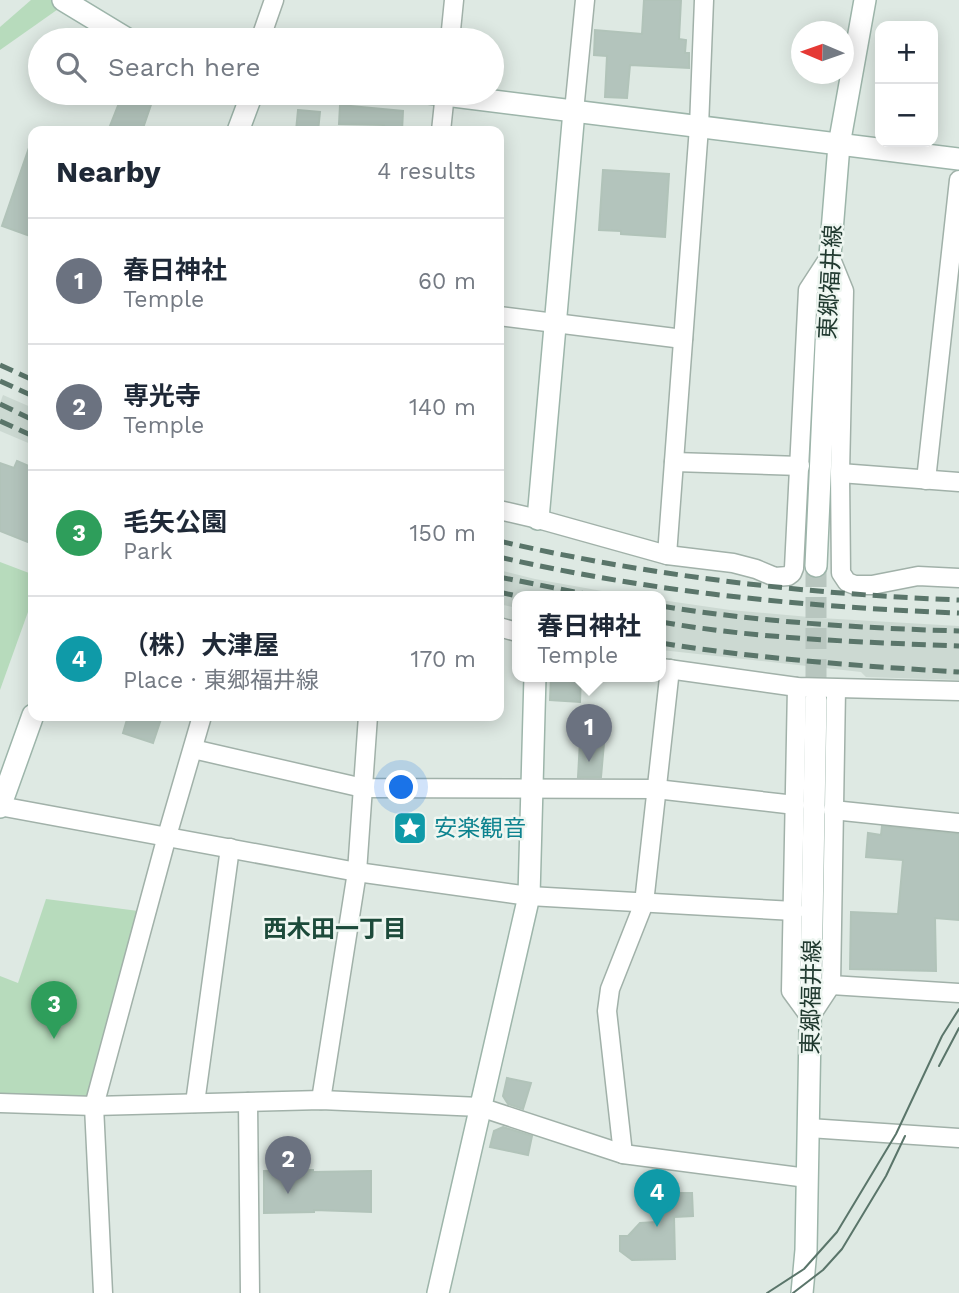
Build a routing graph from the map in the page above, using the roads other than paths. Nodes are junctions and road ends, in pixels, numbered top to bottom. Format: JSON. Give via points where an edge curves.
{"nodes":[{"id":1,"x":63,"y":0,"type":"edge"},
{"id":2,"x":274,"y":0,"type":"edge"},
{"id":3,"x":454,"y":0,"type":"edge"},
{"id":4,"x":585,"y":0,"type":"edge"},
{"id":5,"x":704,"y":0,"type":"edge"},
{"id":6,"x":864,"y":0,"type":"edge"},
{"id":7,"x":107,"y":28,"type":"edge"},
{"id":8,"x":264,"y":28,"type":"edge"},
{"id":9,"x":451,"y":28,"type":"edge"},
{"id":10,"x":504,"y":102,"type":"edge"},
{"id":11,"x":248,"y":105,"type":"edge"},
{"id":12,"x":440,"y":105,"type":"edge"},
{"id":13,"x":574,"y":111,"type":"junction"},
{"id":14,"x":240,"y":126,"type":"edge"},
{"id":15,"x":441,"y":126,"type":"edge"},
{"id":16,"x":699,"y":127,"type":"junction"},
{"id":17,"x":839,"y":145,"type":"junction"},
{"id":18,"x":959,"y":159,"type":"edge"},
{"id":19,"x":959,"y":180,"type":"edge"},
{"id":20,"x":830,"y":256,"type":"junction"},
{"id":21,"x":504,"y":317,"type":"edge"},
{"id":22,"x":555,"y":323,"type":"junction"},
{"id":23,"x":683,"y":339,"type":"junction"},
{"id":24,"x":674,"y":462,"type":"junction"},
{"id":25,"x":800,"y":466,"type":"junction"},
{"id":26,"x":839,"y":473,"type":"junction"},
{"id":27,"x":926,"y":480,"type":"junction"},
{"id":28,"x":959,"y":482,"type":"edge"},
{"id":29,"x":504,"y":511,"type":"edge"},
{"id":30,"x":538,"y":519,"type":"junction"},
{"id":31,"x":667,"y":555,"type":"junction"},
{"id":32,"x":816,"y":566,"type":"tunnel mouth"},
{"id":33,"x":959,"y":579,"type":"edge"},
{"id":34,"x":666,"y":669,"type":"edge"},
{"id":35,"x":535,"y":682,"type":"edge"},
{"id":36,"x":664,"y":682,"type":"edge"},
{"id":37,"x":797,"y":687,"type":"junction"},
{"id":38,"x":836,"y":689,"type":"junction"},
{"id":39,"x":959,"y":691,"type":"edge"},
{"id":40,"x":816,"y":700,"type":"tunnel mouth"},
{"id":41,"x":31,"y":721,"type":"edge"},
{"id":42,"x":201,"y":721,"type":"edge"},
{"id":43,"x":368,"y":721,"type":"edge"},
{"id":44,"x":193,"y":749,"type":"junction"},
{"id":45,"x":363,"y":788,"type":"junction"},
{"id":46,"x":532,"y":788,"type":"junction"},
{"id":47,"x":656,"y":789,"type":"junction"},
{"id":48,"x":795,"y":805,"type":"junction"},
{"id":49,"x":0,"y":806,"type":"edge"},
{"id":50,"x":833,"y":810,"type":"junction"},
{"id":51,"x":959,"y":823,"type":"edge"},
{"id":52,"x":167,"y":836,"type":"junction"},
{"id":53,"x":230,"y":848,"type":"junction"},
{"id":54,"x":357,"y":872,"type":"junction"},
{"id":55,"x":529,"y":895,"type":"junction"},
{"id":56,"x":644,"y":902,"type":"junction"},
{"id":57,"x":793,"y":911,"type":"junction"},
{"id":58,"x":831,"y":985,"type":"junction"},
{"id":59,"x":959,"y":993,"type":"edge"},
{"id":60,"x":810,"y":1017,"type":"junction"},
{"id":61,"x":321,"y":1100,"type":"junction"},
{"id":62,"x":248,"y":1102,"type":"junction"},
{"id":63,"x":0,"y":1103,"type":"edge"},
{"id":64,"x":195,"y":1103,"type":"junction"},
{"id":65,"x":94,"y":1106,"type":"junction"},
{"id":66,"x":480,"y":1107,"type":"junction"},
{"id":67,"x":808,"y":1128,"type":"junction"},
{"id":68,"x":959,"y":1138,"type":"edge"},
{"id":69,"x":623,"y":1154,"type":"junction"},
{"id":70,"x":807,"y":1178,"type":"junction"},
{"id":71,"x":103,"y":1293,"type":"edge"},
{"id":72,"x":250,"y":1293,"type":"edge"},
{"id":73,"x":438,"y":1293,"type":"edge"},
{"id":74,"x":802,"y":1293,"type":"edge"}],
"edges":[{"from":1,"to":7,"type":"street"},
{"from":2,"to":8,"type":"street"},
{"from":3,"to":9,"type":"street"},
{"from":4,"to":13,"type":"street"},
{"from":5,"to":16,"type":"street"},
{"from":6,"to":17,"type":"street","name":"東郷福井線"},
{"from":10,"to":13,"type":"street"},
{"from":11,"to":14,"type":"street"},
{"from":12,"to":15,"type":"street"},
{"from":13,"to":16,"type":"street"},
{"from":13,"to":22,"type":"street"},
{"from":16,"to":17,"type":"street"},
{"from":16,"to":23,"type":"street"},
{"from":17,"to":18,"type":"street"},
{"from":17,"to":20,"type":"street","name":"東郷福井線"},
{"from":19,"to":27,"type":"street"},
{"from":20,"to":25,"type":"street","via":[[808,290]]},
{"from":20,"to":26,"type":"street","via":[[844,291]]},
{"from":20,"to":32,"type":"street","name":"東郷福井線"},
{"from":21,"to":22,"type":"street"},
{"from":22,"to":23,"type":"street"},
{"from":22,"to":30,"type":"street"},
{"from":23,"to":24,"type":"street"},
{"from":24,"to":25,"type":"street"},
{"from":24,"to":31,"type":"street"},
{"from":25,"to":31,"type":"street","via":[[794,568],[788,576]]},
{"from":26,"to":27,"type":"street"},
{"from":26,"to":33,"type":"street","via":[[841,573],[846,582],[872,585],[918,576]]},
{"from":27,"to":28,"type":"street"},
{"from":29,"to":30,"type":"street"},
{"from":30,"to":31,"type":"street"},
{"from":34,"to":37,"type":"street"},
{"from":35,"to":46,"type":"street"},
{"from":36,"to":47,"type":"street"},
{"from":37,"to":38,"type":"street"},
{"from":37,"to":48,"type":"street"},
{"from":38,"to":39,"type":"street"},
{"from":38,"to":50,"type":"street"},
{"from":40,"to":60,"type":"street","name":"東郷福井線"},
{"from":41,"to":49,"type":"street"},
{"from":42,"to":44,"type":"street"},
{"from":43,"to":45,"type":"street"},
{"from":44,"to":45,"type":"street"},
{"from":44,"to":52,"type":"street"},
{"from":45,"to":46,"type":"street"},
{"from":45,"to":54,"type":"street"},
{"from":46,"to":47,"type":"street"},
{"from":46,"to":55,"type":"street"},
{"from":47,"to":48,"type":"street"},
{"from":47,"to":56,"type":"street"},
{"from":48,"to":57,"type":"street"},
{"from":49,"to":52,"type":"street"},
{"from":50,"to":51,"type":"street"},
{"from":50,"to":58,"type":"street"},
{"from":52,"to":53,"type":"street"},
{"from":52,"to":65,"type":"street"},
{"from":53,"to":54,"type":"street"},
{"from":53,"to":64,"type":"street"},
{"from":54,"to":55,"type":"street"},
{"from":54,"to":61,"type":"street"},
{"from":55,"to":56,"type":"street"},
{"from":55,"to":66,"type":"street"},
{"from":56,"to":57,"type":"street"},
{"from":56,"to":69,"type":"street","via":[[610,989],[607,1011]]},
{"from":57,"to":60,"type":"street","via":[[791,991]]},
{"from":58,"to":59,"type":"street"},
{"from":58,"to":60,"type":"street"},
{"from":60,"to":67,"type":"street","name":"東郷福井線"},
{"from":61,"to":62,"type":"street"},
{"from":61,"to":66,"type":"street"},
{"from":62,"to":64,"type":"street"},
{"from":62,"to":72,"type":"street"},
{"from":63,"to":65,"type":"street"},
{"from":64,"to":65,"type":"street"},
{"from":65,"to":71,"type":"street"},
{"from":66,"to":69,"type":"street"},
{"from":66,"to":73,"type":"street"},
{"from":67,"to":68,"type":"street"},
{"from":67,"to":70,"type":"street","name":"東郷福井線"},
{"from":69,"to":70,"type":"street"},
{"from":70,"to":74,"type":"street","name":"東郷福井線"}]}
